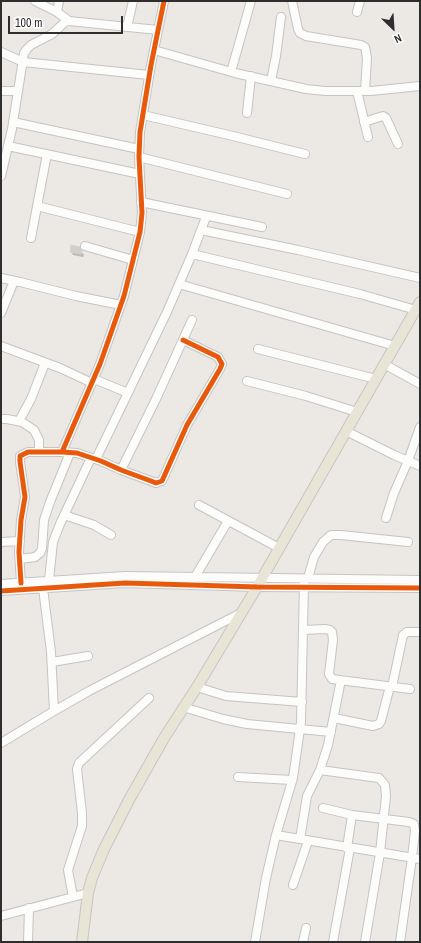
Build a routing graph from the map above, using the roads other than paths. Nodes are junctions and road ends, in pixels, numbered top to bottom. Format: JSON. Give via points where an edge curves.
{"nodes":[{"id":1,"x":35,"y":1,"type":"edge"},
{"id":2,"x":60,"y":1,"type":"edge"},
{"id":3,"x":133,"y":1,"type":"edge"},
{"id":4,"x":164,"y":1,"type":"edge"},
{"id":5,"x":251,"y":1,"type":"edge"},
{"id":6,"x":292,"y":1,"type":"edge"},
{"id":7,"x":360,"y":1,"type":"edge"},
{"id":8,"x":57,"y":12,"type":"junction"},
{"id":9,"x":357,"y":12,"type":"dead end"},
{"id":10,"x":281,"y":17,"type":"dead end"},
{"id":11,"x":69,"y":21,"type":"junction"},
{"id":12,"x":127,"y":27,"type":"junction"},
{"id":13,"x":158,"y":30,"type":"junction"},
{"id":14,"x":154,"y":50,"type":"junction"},
{"id":15,"x":1,"y":52,"type":"edge"},
{"id":16,"x":23,"y":62,"type":"junction"},
{"id":17,"x":232,"y":72,"type":"junction"},
{"id":18,"x":150,"y":74,"type":"junction"},
{"id":19,"x":251,"y":76,"type":"junction"},
{"id":20,"x":271,"y":81,"type":"junction"},
{"id":21,"x":420,"y":86,"type":"edge"},
{"id":22,"x":1,"y":91,"type":"edge"},
{"id":23,"x":17,"y":91,"type":"junction"},
{"id":24,"x":361,"y":91,"type":"junction"},
{"id":25,"x":247,"y":113,"type":"dead end"},
{"id":26,"x":143,"y":115,"type":"junction"},
{"id":27,"x":13,"y":122,"type":"junction"},
{"id":28,"x":364,"y":122,"type":"junction"},
{"id":29,"x":368,"y":137,"type":"dead end"},
{"id":30,"x":398,"y":144,"type":"dead end"},
{"id":31,"x":8,"y":146,"type":"junction"},
{"id":32,"x":139,"y":153,"type":"junction"},
{"id":33,"x":47,"y":154,"type":"junction"},
{"id":34,"x":305,"y":154,"type":"dead end"},
{"id":35,"x":1,"y":172,"type":"edge"},
{"id":36,"x":140,"y":174,"type":"junction"},
{"id":37,"x":287,"y":194,"type":"dead end"},
{"id":38,"x":141,"y":202,"type":"junction"},
{"id":39,"x":37,"y":206,"type":"junction"},
{"id":40,"x":206,"y":216,"type":"junction"},
{"id":41,"x":262,"y":227,"type":"dead end"},
{"id":42,"x":201,"y":230,"type":"junction"},
{"id":43,"x":140,"y":232,"type":"junction"},
{"id":44,"x":31,"y":238,"type":"dead end"},
{"id":45,"x":85,"y":246,"type":"dead end"},
{"id":46,"x":192,"y":254,"type":"junction"},
{"id":47,"x":133,"y":260,"type":"junction"},
{"id":48,"x":1,"y":278,"type":"edge"},
{"id":49,"x":420,"y":278,"type":"edge"},
{"id":50,"x":14,"y":281,"type":"junction"},
{"id":51,"x":179,"y":284,"type":"junction"},
{"id":52,"x":121,"y":305,"type":"junction"},
{"id":53,"x":418,"y":306,"type":"edge"},
{"id":54,"x":1,"y":313,"type":"edge"},
{"id":55,"x":192,"y":320,"type":"dead end"},
{"id":56,"x":183,"y":340,"type":"junction"},
{"id":57,"x":1,"y":346,"type":"edge"},
{"id":58,"x":395,"y":346,"type":"junction"},
{"id":59,"x":258,"y":349,"type":"dead end"},
{"id":60,"x":45,"y":363,"type":"junction"},
{"id":61,"x":384,"y":364,"type":"junction"},
{"id":62,"x":376,"y":379,"type":"junction"},
{"id":63,"x":247,"y":380,"type":"dead end"},
{"id":64,"x":93,"y":381,"type":"junction"},
{"id":65,"x":420,"y":384,"type":"edge"},
{"id":66,"x":128,"y":393,"type":"junction"},
{"id":67,"x":357,"y":412,"type":"junction"},
{"id":68,"x":1,"y":419,"type":"edge"},
{"id":69,"x":19,"y":421,"type":"junction"},
{"id":70,"x":420,"y":427,"type":"edge"},
{"id":71,"x":346,"y":431,"type":"junction"},
{"id":72,"x":39,"y":452,"type":"junction"},
{"id":73,"x":66,"y":452,"type":"junction"},
{"id":74,"x":94,"y":459,"type":"junction"},
{"id":75,"x":408,"y":461,"type":"junction"},
{"id":76,"x":420,"y":466,"type":"edge"},
{"id":77,"x":121,"y":470,"type":"junction"},
{"id":78,"x":199,"y":505,"type":"dead end"},
{"id":79,"x":64,"y":515,"type":"junction"},
{"id":80,"x":386,"y":518,"type":"dead end"},
{"id":81,"x":228,"y":521,"type":"junction"},
{"id":82,"x":111,"y":536,"type":"dead end"},
{"id":83,"x":20,"y":541,"type":"junction"},
{"id":84,"x":1,"y":542,"type":"edge"},
{"id":85,"x":408,"y":542,"type":"dead end"},
{"id":86,"x":279,"y":548,"type":"junction"},
{"id":87,"x":20,"y":559,"type":"junction"},
{"id":88,"x":195,"y":577,"type":"junction"},
{"id":89,"x":262,"y":577,"type":"junction"},
{"id":90,"x":306,"y":578,"type":"junction"},
{"id":91,"x":49,"y":580,"type":"junction"},
{"id":92,"x":420,"y":580,"type":"edge"},
{"id":93,"x":21,"y":583,"type":"junction"},
{"id":94,"x":1,"y":584,"type":"edge"},
{"id":95,"x":257,"y":587,"type":"junction"},
{"id":96,"x":304,"y":587,"type":"junction"},
{"id":97,"x":43,"y":588,"type":"junction"},
{"id":98,"x":420,"y":588,"type":"edge"},
{"id":99,"x":1,"y":591,"type":"edge"},
{"id":100,"x":241,"y":613,"type":"junction"},
{"id":101,"x":304,"y":630,"type":"junction"},
{"id":102,"x":420,"y":632,"type":"edge"},
{"id":103,"x":88,"y":656,"type":"dead end"},
{"id":104,"x":52,"y":662,"type":"junction"},
{"id":105,"x":341,"y":680,"type":"junction"},
{"id":106,"x":197,"y":687,"type":"junction"},
{"id":107,"x":391,"y":687,"type":"junction"},
{"id":108,"x":410,"y":689,"type":"dead end"},
{"id":109,"x":149,"y":698,"type":"dead end"},
{"id":110,"x":302,"y":702,"type":"junction"},
{"id":111,"x":183,"y":707,"type":"junction"},
{"id":112,"x":54,"y":711,"type":"junction"},
{"id":113,"x":334,"y":718,"type":"junction"},
{"id":114,"x":300,"y":729,"type":"junction"},
{"id":115,"x":331,"y":732,"type":"junction"},
{"id":116,"x":1,"y":743,"type":"edge"},
{"id":117,"x":320,"y":770,"type":"junction"},
{"id":118,"x":238,"y":777,"type":"dead end"},
{"id":119,"x":292,"y":780,"type":"junction"},
{"id":120,"x":323,"y":808,"type":"dead end"},
{"id":121,"x":352,"y":815,"type":"junction"},
{"id":122,"x":384,"y":818,"type":"junction"},
{"id":123,"x":276,"y":835,"type":"junction"},
{"id":124,"x":304,"y":840,"type":"junction"},
{"id":125,"x":348,"y":848,"type":"junction"},
{"id":126,"x":380,"y":853,"type":"junction"},
{"id":127,"x":416,"y":859,"type":"edge"},
{"id":128,"x":293,"y":885,"type":"dead end"},
{"id":129,"x":88,"y":893,"type":"junction"},
{"id":130,"x":73,"y":897,"type":"junction"},
{"id":131,"x":29,"y":908,"type":"junction"},
{"id":132,"x":1,"y":916,"type":"edge"},
{"id":133,"x":306,"y":928,"type":"dead end"},
{"id":134,"x":28,"y":942,"type":"edge"},
{"id":135,"x":82,"y":942,"type":"edge"},
{"id":136,"x":255,"y":942,"type":"edge"},
{"id":137,"x":303,"y":942,"type":"edge"},
{"id":138,"x":333,"y":942,"type":"edge"},
{"id":139,"x":365,"y":942,"type":"edge"},
{"id":140,"x":400,"y":942,"type":"edge"}],
"edges":[{"from":1,"to":8,"type":"street"},
{"from":2,"to":8,"type":"street"},
{"from":3,"to":12,"type":"street"},
{"from":4,"to":13,"type":"street"},
{"from":5,"to":17,"type":"street"},
{"from":6,"to":24,"type":"street","via":[[300,33],[366,47],[367,58]]},
{"from":7,"to":9,"type":"street"},
{"from":8,"to":11,"type":"street"},
{"from":10,"to":20,"type":"street"},
{"from":11,"to":12,"type":"street"},
{"from":11,"to":16,"type":"street","via":[[31,45],[24,53]]},
{"from":12,"to":13,"type":"street"},
{"from":13,"to":14,"type":"street"},
{"from":14,"to":17,"type":"street"},
{"from":14,"to":18,"type":"street"},
{"from":15,"to":16,"type":"street"},
{"from":16,"to":18,"type":"street"},
{"from":16,"to":23,"type":"street"},
{"from":17,"to":19,"type":"street"},
{"from":18,"to":26,"type":"street"},
{"from":19,"to":20,"type":"street"},
{"from":19,"to":25,"type":"street"},
{"from":20,"to":24,"type":"street","via":[[306,89]]},
{"from":21,"to":24,"type":"street"},
{"from":22,"to":23,"type":"street"},
{"from":23,"to":27,"type":"street"},
{"from":24,"to":28,"type":"street"},
{"from":26,"to":32,"type":"street"},
{"from":26,"to":34,"type":"street"},
{"from":27,"to":31,"type":"street"},
{"from":27,"to":32,"type":"street"},
{"from":28,"to":29,"type":"street"},
{"from":28,"to":30,"type":"street","via":[[384,116]]},
{"from":31,"to":33,"type":"street"},
{"from":31,"to":35,"type":"street"},
{"from":32,"to":36,"type":"street"},
{"from":32,"to":37,"type":"street"},
{"from":33,"to":36,"type":"street"},
{"from":33,"to":39,"type":"street"},
{"from":36,"to":38,"type":"street"},
{"from":38,"to":40,"type":"street"},
{"from":38,"to":43,"type":"street"},
{"from":39,"to":43,"type":"street"},
{"from":39,"to":44,"type":"street"},
{"from":40,"to":41,"type":"street"},
{"from":40,"to":42,"type":"street"},
{"from":42,"to":46,"type":"street"},
{"from":42,"to":49,"type":"street"},
{"from":43,"to":47,"type":"street"},
{"from":45,"to":47,"type":"street"},
{"from":46,"to":51,"type":"street"},
{"from":46,"to":53,"type":"street"},
{"from":47,"to":52,"type":"street"},
{"from":48,"to":50,"type":"street"},
{"from":50,"to":52,"type":"street"},
{"from":50,"to":54,"type":"street"},
{"from":51,"to":58,"type":"street"},
{"from":51,"to":66,"type":"street"},
{"from":52,"to":64,"type":"street"},
{"from":53,"to":58,"type":"main road"},
{"from":55,"to":56,"type":"street"},
{"from":56,"to":77,"type":"street"},
{"from":56,"to":77,"type":"street","via":[[218,357],[222,364],[220,369],[187,425],[162,481],[156,483]]},
{"from":57,"to":60,"type":"street"},
{"from":58,"to":61,"type":"main road"},
{"from":59,"to":62,"type":"street"},
{"from":60,"to":64,"type":"street"},
{"from":60,"to":69,"type":"street"},
{"from":61,"to":62,"type":"main road"},
{"from":61,"to":65,"type":"street"},
{"from":62,"to":67,"type":"main road"},
{"from":63,"to":67,"type":"street"},
{"from":64,"to":66,"type":"street"},
{"from":64,"to":73,"type":"street"},
{"from":66,"to":74,"type":"street"},
{"from":67,"to":71,"type":"main road"},
{"from":68,"to":69,"type":"street"},
{"from":69,"to":72,"type":"street","via":[[34,430],[39,440]]},
{"from":70,"to":75,"type":"street"},
{"from":71,"to":75,"type":"street"},
{"from":71,"to":86,"type":"main road"},
{"from":72,"to":73,"type":"street"},
{"from":72,"to":83,"type":"street","via":[[28,452],[20,456],[25,497]]},
{"from":73,"to":74,"type":"street"},
{"from":73,"to":87,"type":"street","via":[[44,520],[42,550],[35,557]]},
{"from":74,"to":77,"type":"street"},
{"from":74,"to":79,"type":"street"},
{"from":75,"to":76,"type":"street"},
{"from":75,"to":80,"type":"street"},
{"from":78,"to":81,"type":"street"},
{"from":79,"to":82,"type":"street","via":[[94,525]]},
{"from":79,"to":91,"type":"street","via":[[53,542]]},
{"from":81,"to":86,"type":"street"},
{"from":81,"to":88,"type":"street"},
{"from":83,"to":84,"type":"street"},
{"from":83,"to":87,"type":"street"},
{"from":85,"to":90,"type":"street","via":[[330,535],[314,557]]},
{"from":86,"to":89,"type":"main road"},
{"from":87,"to":93,"type":"street"},
{"from":88,"to":89,"type":"street"},
{"from":88,"to":91,"type":"street","via":[[125,576]]},
{"from":89,"to":90,"type":"street"},
{"from":89,"to":95,"type":"main road"},
{"from":90,"to":92,"type":"street"},
{"from":90,"to":96,"type":"street"},
{"from":91,"to":93,"type":"street"},
{"from":93,"to":94,"type":"street"},
{"from":95,"to":96,"type":"street"},
{"from":95,"to":97,"type":"street","via":[[125,583]]},
{"from":95,"to":100,"type":"main road"},
{"from":96,"to":98,"type":"street"},
{"from":96,"to":101,"type":"street"},
{"from":97,"to":99,"type":"street"},
{"from":97,"to":104,"type":"street"},
{"from":100,"to":106,"type":"main road"},
{"from":100,"to":112,"type":"street"},
{"from":101,"to":105,"type":"street","via":[[332,632],[329,674],[332,679]]},
{"from":101,"to":110,"type":"street"},
{"from":102,"to":107,"type":"street","via":[[407,632],[403,635]]},
{"from":103,"to":104,"type":"street"},
{"from":104,"to":112,"type":"street"},
{"from":105,"to":107,"type":"street"},
{"from":105,"to":113,"type":"street"},
{"from":106,"to":110,"type":"street","via":[[226,696]]},
{"from":106,"to":111,"type":"main road"},
{"from":107,"to":108,"type":"street"},
{"from":107,"to":113,"type":"street","via":[[379,724],[373,726]]},
{"from":109,"to":130,"type":"street","via":[[79,763],[82,826],[68,870]]},
{"from":110,"to":114,"type":"street"},
{"from":111,"to":114,"type":"street","via":[[247,724]]},
{"from":111,"to":129,"type":"main road","via":[[129,800],[104,849]]},
{"from":112,"to":116,"type":"street"},
{"from":113,"to":115,"type":"street"},
{"from":114,"to":115,"type":"street"},
{"from":114,"to":119,"type":"street"},
{"from":115,"to":117,"type":"street"},
{"from":117,"to":122,"type":"street","via":[[382,780],[386,790]]},
{"from":117,"to":124,"type":"street","via":[[307,796]]},
{"from":118,"to":119,"type":"street"},
{"from":119,"to":123,"type":"street"},
{"from":120,"to":121,"type":"street"},
{"from":121,"to":122,"type":"street"},
{"from":121,"to":125,"type":"street"},
{"from":122,"to":126,"type":"street"},
{"from":122,"to":127,"type":"street","via":[[414,824]]},
{"from":123,"to":124,"type":"street"},
{"from":123,"to":136,"type":"street"},
{"from":124,"to":125,"type":"street"},
{"from":124,"to":128,"type":"street"},
{"from":125,"to":126,"type":"street"},
{"from":125,"to":138,"type":"street"},
{"from":126,"to":127,"type":"street"},
{"from":126,"to":139,"type":"street"},
{"from":127,"to":140,"type":"street"},
{"from":129,"to":130,"type":"street"},
{"from":129,"to":135,"type":"main road"},
{"from":130,"to":131,"type":"street"},
{"from":131,"to":132,"type":"street"},
{"from":131,"to":134,"type":"street"},
{"from":133,"to":137,"type":"street"}]}
